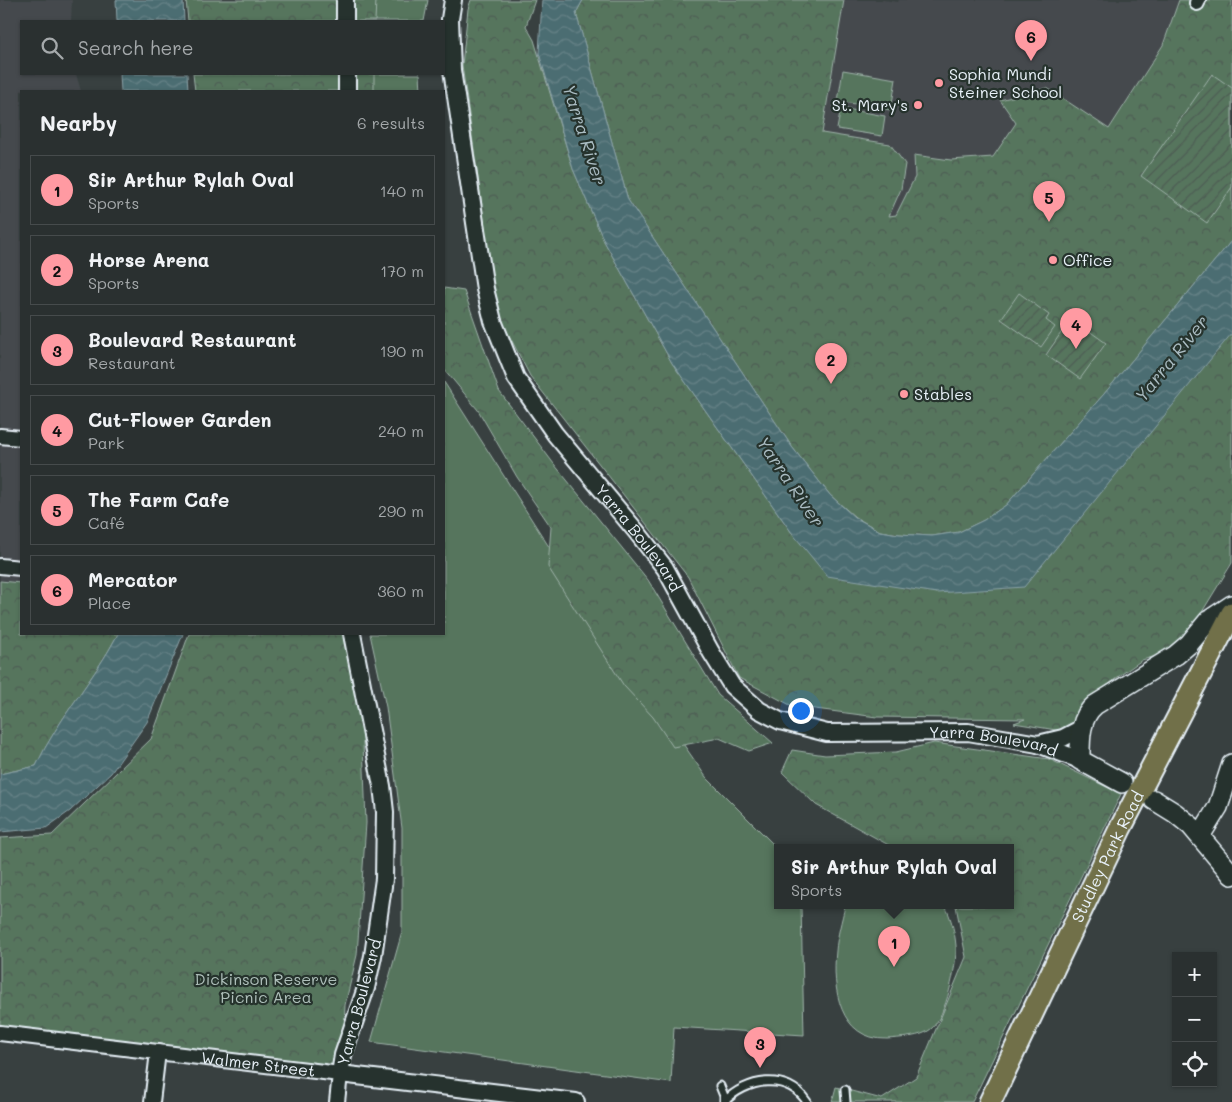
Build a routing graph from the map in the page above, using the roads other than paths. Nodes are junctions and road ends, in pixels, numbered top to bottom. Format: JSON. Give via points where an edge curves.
{"nodes":[{"id":1,"x":344,"y":0,"type":"edge"},
{"id":2,"x":453,"y":0,"type":"edge"},
{"id":3,"x":345,"y":20,"type":"edge"},
{"id":4,"x":347,"y":75,"type":"edge"},
{"id":5,"x":347,"y":90,"type":"edge"},
{"id":6,"x":0,"y":436,"type":"edge"},
{"id":7,"x":20,"y":438,"type":"edge"},
{"id":8,"x":0,"y":566,"type":"edge"},
{"id":9,"x":20,"y":568,"type":"edge"},
{"id":10,"x":1232,"y":605,"type":"edge"},
{"id":11,"x":1232,"y":613,"type":"edge"},
{"id":12,"x":352,"y":635,"type":"edge"},
{"id":13,"x":1082,"y":728,"type":"junction"},
{"id":14,"x":1038,"y":744,"type":"junction"},
{"id":15,"x":1080,"y":760,"type":"junction"},
{"id":16,"x":1232,"y":764,"type":"edge"},
{"id":17,"x":1122,"y":782,"type":"dead end"},
{"id":18,"x":1154,"y":800,"type":"dead end"},
{"id":19,"x":1200,"y":836,"type":"junction"},
{"id":20,"x":1232,"y":876,"type":"edge"},
{"id":21,"x":0,"y":1033,"type":"edge"},
{"id":22,"x":158,"y":1052,"type":"junction"},
{"id":23,"x":340,"y":1074,"type":"junction"},
{"id":24,"x":720,"y":1086,"type":"dead end"},
{"id":25,"x":845,"y":1090,"type":"dead end"},
{"id":26,"x":152,"y":1102,"type":"edge"},
{"id":27,"x":337,"y":1102,"type":"edge"},
{"id":28,"x":576,"y":1102,"type":"edge"},
{"id":29,"x":724,"y":1102,"type":"edge"},
{"id":30,"x":806,"y":1102,"type":"edge"},
{"id":31,"x":846,"y":1102,"type":"edge"},
{"id":32,"x":990,"y":1102,"type":"edge"}],
"edges":[{"from":1,"to":3,"type":"street"},
{"from":2,"to":14,"type":"street","name":"Yarra Boulevard","via":[[450,19],[452,70],[485,289],[493,321],[516,378],[555,434],[665,568],[732,686],[759,710],[780,721],[827,733],[968,732]]},
{"from":4,"to":5,"type":"street"},
{"from":6,"to":7,"type":"street"},
{"from":8,"to":9,"type":"street"},
{"from":10,"to":13,"type":"main road","via":[[1208,621],[1176,655],[1095,705],[1087,713]]},
{"from":11,"to":32,"type":"main road","name":"Studley Park Road","via":[[1120,829]]},
{"from":12,"to":23,"type":"street","name":"Yarra Boulevard","via":[[382,786],[384,880],[366,988],[343,1055]]},
{"from":13,"to":14,"type":"street","via":[[1063,738]]},
{"from":13,"to":15,"type":"main road"},
{"from":14,"to":15,"type":"street","name":"Yarra Boulevard"},
{"from":15,"to":17,"type":"main road","name":"Yarra Boulevard"},
{"from":16,"to":19,"type":"main road","via":[[1218,808]]},
{"from":18,"to":19,"type":"main road","via":[[1175,813]]},
{"from":19,"to":20,"type":"main road"},
{"from":21,"to":22,"type":"street","name":"Walmer Street"},
{"from":22,"to":23,"type":"street","name":"Walmer Street"},
{"from":22,"to":26,"type":"street"},
{"from":23,"to":27,"type":"street"},
{"from":23,"to":28,"type":"street","name":"Walmer Street"},
{"from":24,"to":29,"type":"lane"},
{"from":25,"to":31,"type":"lane"},
{"from":29,"to":30,"type":"lane","via":[[732,1094],[760,1081],[778,1081],[788,1085]]}]}
